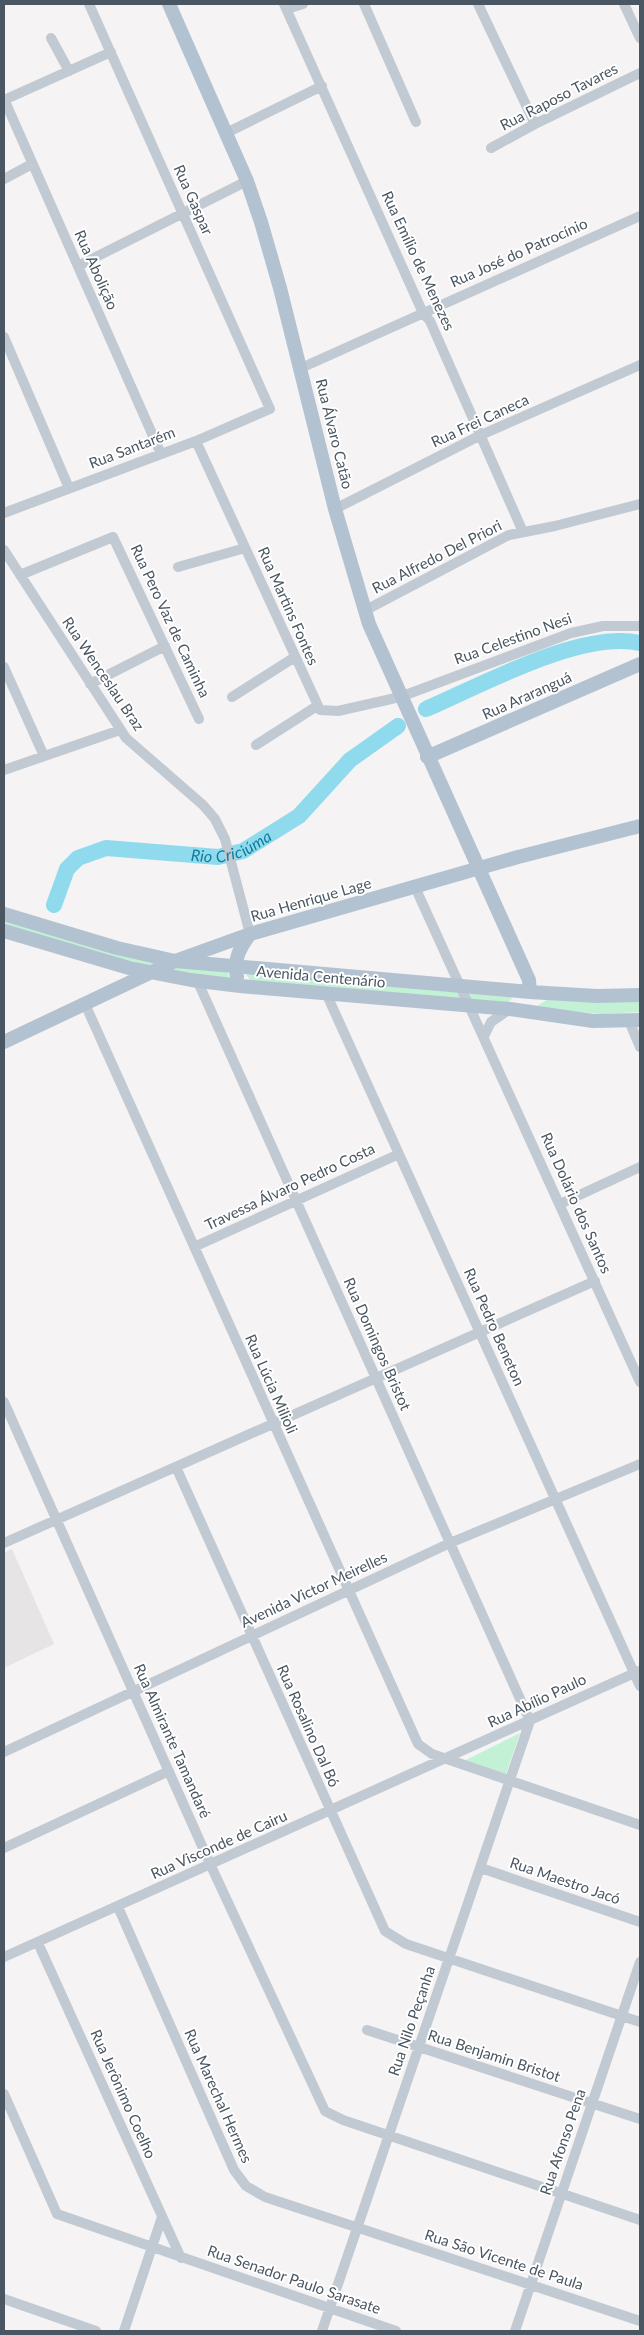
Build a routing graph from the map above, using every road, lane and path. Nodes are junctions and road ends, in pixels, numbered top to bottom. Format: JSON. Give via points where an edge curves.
{"nodes":[{"id":1,"x":89,"y":4,"type":"edge"},
{"id":2,"x":169,"y":4,"type":"edge"},
{"id":3,"x":303,"y":4,"type":"edge"},
{"id":4,"x":364,"y":4,"type":"edge"},
{"id":5,"x":478,"y":4,"type":"edge"},
{"id":6,"x":624,"y":4,"type":"edge"},
{"id":7,"x":286,"y":6,"type":"edge"},
{"id":8,"x":51,"y":38,"type":"dead end"},
{"id":9,"x":640,"y":38,"type":"edge"},
{"id":10,"x":111,"y":52,"type":"junction"},
{"id":11,"x":69,"y":71,"type":"junction"},
{"id":12,"x":640,"y":73,"type":"edge"},
{"id":13,"x":322,"y":86,"type":"junction"},
{"id":14,"x":4,"y":99,"type":"edge"},
{"id":15,"x":416,"y":122,"type":"dead end"},
{"id":16,"x":535,"y":124,"type":"junction"},
{"id":17,"x":226,"y":134,"type":"junction"},
{"id":18,"x":491,"y":148,"type":"dead end"},
{"id":19,"x":32,"y":164,"type":"junction"},
{"id":20,"x":4,"y":179,"type":"edge"},
{"id":21,"x":247,"y":181,"type":"junction"},
{"id":22,"x":183,"y":214,"type":"junction"},
{"id":23,"x":640,"y":216,"type":"edge"},
{"id":24,"x":78,"y":266,"type":"junction"},
{"id":25,"x":423,"y":313,"type":"junction"},
{"id":26,"x":4,"y":337,"type":"edge"},
{"id":27,"x":640,"y":365,"type":"edge"},
{"id":28,"x":301,"y":368,"type":"junction"},
{"id":29,"x":270,"y":409,"type":"joint"},
{"id":30,"x":481,"y":435,"type":"junction"},
{"id":31,"x":196,"y":440,"type":"junction"},
{"id":32,"x":161,"y":454,"type":"junction"},
{"id":33,"x":69,"y":488,"type":"junction"},
{"id":34,"x":640,"y":504,"type":"edge"},
{"id":35,"x":335,"y":509,"type":"junction"},
{"id":36,"x":4,"y":512,"type":"edge"},
{"id":37,"x":523,"y":532,"type":"junction"},
{"id":38,"x":245,"y":548,"type":"junction"},
{"id":39,"x":4,"y":550,"type":"edge"},
{"id":40,"x":178,"y":567,"type":"dead end"},
{"id":41,"x":20,"y":575,"type":"junction"},
{"id":42,"x":364,"y":611,"type":"junction"},
{"id":43,"x":640,"y":626,"type":"edge"},
{"id":44,"x":165,"y":646,"type":"junction"},
{"id":45,"x":295,"y":657,"type":"junction"},
{"id":46,"x":640,"y":664,"type":"edge"},
{"id":47,"x":4,"y":667,"type":"edge"},
{"id":48,"x":90,"y":684,"type":"junction"},
{"id":49,"x":400,"y":697,"type":"junction"},
{"id":50,"x":232,"y":698,"type":"dead end"},
{"id":51,"x":317,"y":706,"type":"junction"},
{"id":52,"x":200,"y":719,"type":"dead end"},
{"id":53,"x":120,"y":730,"type":"junction"},
{"id":54,"x":256,"y":745,"type":"dead end"},
{"id":55,"x":44,"y":756,"type":"junction"},
{"id":56,"x":427,"y":758,"type":"junction"},
{"id":57,"x":4,"y":770,"type":"edge"},
{"id":58,"x":640,"y":826,"type":"edge"},
{"id":59,"x":478,"y":869,"type":"junction"},
{"id":60,"x":415,"y":887,"type":"junction"},
{"id":61,"x":4,"y":914,"type":"edge"},
{"id":62,"x":4,"y":931,"type":"edge"},
{"id":63,"x":250,"y":934,"type":"junction"},
{"id":64,"x":175,"y":961,"type":"junction"},
{"id":65,"x":235,"y":967,"type":"junction"},
{"id":66,"x":151,"y":973,"type":"junction"},
{"id":67,"x":197,"y":980,"type":"junction"},
{"id":68,"x":240,"y":986,"type":"junction"},
{"id":69,"x":460,"y":986,"type":"junction"},
{"id":70,"x":534,"y":988,"type":"junction"},
{"id":71,"x":326,"y":993,"type":"junction"},
{"id":72,"x":640,"y":995,"type":"edge"},
{"id":73,"x":85,"y":1004,"type":"junction"},
{"id":74,"x":470,"y":1006,"type":"junction"},
{"id":75,"x":510,"y":1009,"type":"junction"},
{"id":76,"x":634,"y":1020,"type":"edge"},
{"id":77,"x":484,"y":1036,"type":"junction"},
{"id":78,"x":4,"y":1042,"type":"edge"},
{"id":79,"x":640,"y":1047,"type":"edge"},
{"id":80,"x":399,"y":1154,"type":"junction"},
{"id":81,"x":640,"y":1167,"type":"edge"},
{"id":82,"x":296,"y":1201,"type":"junction"},
{"id":83,"x":560,"y":1204,"type":"junction"},
{"id":84,"x":194,"y":1247,"type":"junction"},
{"id":85,"x":595,"y":1281,"type":"junction"},
{"id":86,"x":480,"y":1333,"type":"junction"},
{"id":87,"x":376,"y":1379,"type":"junction"},
{"id":88,"x":640,"y":1382,"type":"edge"},
{"id":89,"x":4,"y":1402,"type":"edge"},
{"id":90,"x":273,"y":1424,"type":"junction"},
{"id":91,"x":640,"y":1464,"type":"edge"},
{"id":92,"x":176,"y":1467,"type":"junction"},
{"id":93,"x":555,"y":1498,"type":"junction"},
{"id":94,"x":56,"y":1520,"type":"junction"},
{"id":95,"x":4,"y":1543,"type":"edge"},
{"id":96,"x":450,"y":1543,"type":"junction"},
{"id":97,"x":347,"y":1590,"type":"junction"},
{"id":98,"x":252,"y":1636,"type":"junction"},
{"id":99,"x":637,"y":1672,"type":"edge"},
{"id":100,"x":640,"y":1686,"type":"edge"},
{"id":101,"x":133,"y":1691,"type":"junction"},
{"id":102,"x":530,"y":1721,"type":"junction"},
{"id":103,"x":4,"y":1752,"type":"edge"},
{"id":104,"x":446,"y":1759,"type":"junction"},
{"id":105,"x":169,"y":1771,"type":"junction"},
{"id":106,"x":511,"y":1781,"type":"junction"},
{"id":107,"x":331,"y":1812,"type":"junction"},
{"id":108,"x":640,"y":1824,"type":"edge"},
{"id":109,"x":4,"y":1848,"type":"edge"},
{"id":110,"x":211,"y":1866,"type":"junction"},
{"id":111,"x":481,"y":1868,"type":"junction"},
{"id":112,"x":118,"y":1907,"type":"junction"},
{"id":113,"x":640,"y":1922,"type":"edge"},
{"id":114,"x":38,"y":1943,"type":"junction"},
{"id":115,"x":4,"y":1958,"type":"edge"},
{"id":116,"x":449,"y":1959,"type":"junction"},
{"id":117,"x":640,"y":1962,"type":"edge"},
{"id":118,"x":622,"y":2016,"type":"junction"},
{"id":119,"x":640,"y":2022,"type":"edge"},
{"id":120,"x":367,"y":2030,"type":"dead end"},
{"id":121,"x":419,"y":2047,"type":"junction"},
{"id":122,"x":4,"y":2094,"type":"edge"},
{"id":123,"x":592,"y":2104,"type":"junction"},
{"id":124,"x":640,"y":2119,"type":"edge"},
{"id":125,"x":389,"y":2136,"type":"junction"},
{"id":126,"x":561,"y":2194,"type":"junction"},
{"id":127,"x":162,"y":2217,"type":"junction"},
{"id":128,"x":640,"y":2220,"type":"edge"},
{"id":129,"x":358,"y":2227,"type":"junction"},
{"id":130,"x":152,"y":2248,"type":"junction"},
{"id":131,"x":181,"y":2258,"type":"junction"},
{"id":132,"x":530,"y":2285,"type":"junction"},
{"id":133,"x":4,"y":2300,"type":"edge"},
{"id":134,"x":330,"y":2308,"type":"junction"},
{"id":135,"x":640,"y":2321,"type":"edge"},
{"id":136,"x":96,"y":2331,"type":"edge"},
{"id":137,"x":124,"y":2331,"type":"edge"},
{"id":138,"x":322,"y":2331,"type":"edge"},
{"id":139,"x":396,"y":2331,"type":"edge"},
{"id":140,"x":515,"y":2331,"type":"edge"}],
"edges":[{"from":1,"to":10,"type":"street","name":"Rua Gaspar"},
{"from":2,"to":17,"type":"main road","name":"Rua Álvaro Catão"},
{"from":3,"to":7,"type":"street"},
{"from":4,"to":15,"type":"street"},
{"from":5,"to":16,"type":"street"},
{"from":6,"to":9,"type":"street"},
{"from":7,"to":13,"type":"street","name":"Rua Emílio de Menezes"},
{"from":8,"to":11,"type":"street"},
{"from":10,"to":11,"type":"street"},
{"from":10,"to":22,"type":"street","name":"Rua Gaspar"},
{"from":11,"to":14,"type":"street"},
{"from":12,"to":16,"type":"street","name":"Rua Raposo Tavares"},
{"from":13,"to":17,"type":"street"},
{"from":13,"to":25,"type":"street","name":"Rua Emílio de Menezes"},
{"from":14,"to":19,"type":"street","name":"Rua Abolição"},
{"from":16,"to":18,"type":"street","name":"Rua Raposo Tavares"},
{"from":17,"to":21,"type":"main road","name":"Rua Álvaro Catão"},
{"from":19,"to":20,"type":"street"},
{"from":19,"to":24,"type":"street","name":"Rua Abolição"},
{"from":21,"to":22,"type":"street"},
{"from":21,"to":28,"type":"main road","name":"Rua Álvaro Catão","via":[[270,249]]},
{"from":22,"to":24,"type":"street"},
{"from":22,"to":29,"type":"street","name":"Rua Gaspar"},
{"from":23,"to":25,"type":"street","name":"Rua José do Patrocínio"},
{"from":24,"to":32,"type":"street","name":"Rua Abolição"},
{"from":25,"to":28,"type":"street","name":"Rua José do Patrocínio"},
{"from":25,"to":30,"type":"street","name":"Rua Emílio de Menezes","via":[[430,320]]},
{"from":26,"to":33,"type":"street"},
{"from":27,"to":30,"type":"street","name":"Rua Frei Caneca"},
{"from":28,"to":35,"type":"main road","name":"Rua Álvaro Catão"},
{"from":29,"to":31,"type":"street","name":"Rua Santarém"},
{"from":30,"to":35,"type":"street","name":"Rua Frei Caneca"},
{"from":30,"to":37,"type":"street","name":"Rua Emílio de Menezes"},
{"from":31,"to":32,"type":"street","name":"Rua Santarém"},
{"from":31,"to":38,"type":"street","name":"Rua Martins Fontes"},
{"from":32,"to":33,"type":"street","name":"Rua Santarém"},
{"from":33,"to":36,"type":"street","name":"Rua Santarém"},
{"from":34,"to":37,"type":"street","name":"Rua Alfredo Del Priori"},
{"from":35,"to":42,"type":"main road","name":"Rua Álvaro Catão"},
{"from":37,"to":42,"type":"street","name":"Rua Alfredo Del Priori","via":[[492,543]]},
{"from":38,"to":40,"type":"street"},
{"from":38,"to":45,"type":"street","name":"Rua Martins Fontes"},
{"from":39,"to":41,"type":"street","name":"Rua Wenceslau Braz"},
{"from":41,"to":44,"type":"street","name":"Rua Pero Vaz de Caminha","via":[[113,537]]},
{"from":41,"to":48,"type":"street","name":"Rua Wenceslau Braz"},
{"from":42,"to":49,"type":"main road","name":"Rua Álvaro Catão"},
{"from":43,"to":49,"type":"street","name":"Rua Celestino Nesi","via":[[603,626],[571,633]]},
{"from":44,"to":48,"type":"street"},
{"from":44,"to":52,"type":"street","name":"Rua Pero Vaz de Caminha"},
{"from":45,"to":50,"type":"street"},
{"from":45,"to":51,"type":"street","name":"Rua Martins Fontes"},
{"from":46,"to":56,"type":"main road","name":"Rua Araranguá"},
{"from":47,"to":55,"type":"street"},
{"from":48,"to":53,"type":"street","name":"Rua Wenceslau Braz"},
{"from":49,"to":51,"type":"street","via":[[331,712]]},
{"from":49,"to":56,"type":"main road","name":"Rua Álvaro Catão"},
{"from":51,"to":54,"type":"street"},
{"from":53,"to":55,"type":"street"},
{"from":53,"to":63,"type":"street","name":"Rua Wenceslau Braz","via":[[211,813],[226,846]]},
{"from":55,"to":57,"type":"street"},
{"from":56,"to":59,"type":"main road","name":"Rua Álvaro Catão"},
{"from":58,"to":59,"type":"main road","name":"Rua Henrique Lage"},
{"from":59,"to":60,"type":"main road","name":"Rua Henrique Lage"},
{"from":59,"to":70,"type":"main road","name":"Rua Álvaro Catão"},
{"from":60,"to":63,"type":"main road","name":"Rua Henrique Lage"},
{"from":60,"to":69,"type":"street","name":"Rua Dolário dos Santos"},
{"from":61,"to":64,"type":"main road","name":"Avenida Centenário","via":[[117,948]]},
{"from":62,"to":66,"type":"main road","name":"Avenida Centenário"},
{"from":63,"to":64,"type":"main road","name":"Rua Henrique Lage"},
{"from":63,"to":65,"type":"main road","via":[[238,951]]},
{"from":64,"to":65,"type":"main road","name":"Avenida Centenário"},
{"from":64,"to":66,"type":"main road","name":"Rua Henrique Lage"},
{"from":65,"to":68,"type":"main road"},
{"from":65,"to":69,"type":"main road","name":"Avenida Centenário"},
{"from":66,"to":67,"type":"main road","name":"Avenida Centenário"},
{"from":66,"to":73,"type":"main road","name":"Rua Henrique Lage"},
{"from":67,"to":68,"type":"main road","name":"Avenida Centenário"},
{"from":67,"to":82,"type":"street","name":"Rua Domingos Bristot"},
{"from":68,"to":71,"type":"main road","name":"Avenida Centenário"},
{"from":69,"to":70,"type":"main road","name":"Avenida Centenário"},
{"from":69,"to":74,"type":"street","name":"Rua Dolário dos Santos"},
{"from":70,"to":72,"type":"main road","name":"Avenida Centenário","via":[[597,996]]},
{"from":70,"to":75,"type":"main road","via":[[525,1000]]},
{"from":71,"to":74,"type":"main road","name":"Avenida Centenário"},
{"from":71,"to":80,"type":"street","name":"Rua Pedro Beneton"},
{"from":73,"to":78,"type":"main road","name":"Rua Henrique Lage"},
{"from":73,"to":84,"type":"street","name":"Rua Lúcia Milioli"},
{"from":74,"to":75,"type":"main road","name":"Avenida Centenário"},
{"from":74,"to":77,"type":"street","name":"Rua Dolário dos Santos"},
{"from":75,"to":76,"type":"main road","name":"Avenida Centenário","via":[[575,1019]]},
{"from":75,"to":77,"type":"street","via":[[491,1022]]},
{"from":76,"to":79,"type":"street"},
{"from":77,"to":83,"type":"street","name":"Rua Dolário dos Santos"},
{"from":80,"to":82,"type":"street","name":"Travessa Álvaro Pedro Costa"},
{"from":80,"to":86,"type":"street","name":"Rua Pedro Beneton"},
{"from":81,"to":83,"type":"street"},
{"from":82,"to":84,"type":"street","name":"Travessa Álvaro Pedro Costa"},
{"from":82,"to":87,"type":"street","name":"Rua Domingos Bristot"},
{"from":83,"to":85,"type":"street","name":"Rua Dolário dos Santos"},
{"from":84,"to":90,"type":"street","name":"Rua Lúcia Milioli"},
{"from":85,"to":86,"type":"street"},
{"from":85,"to":88,"type":"street","name":"Rua Dolário dos Santos"},
{"from":86,"to":87,"type":"street"},
{"from":86,"to":93,"type":"street","name":"Rua Pedro Beneton"},
{"from":87,"to":90,"type":"street"},
{"from":87,"to":96,"type":"street","name":"Rua Domingos Bristot"},
{"from":89,"to":94,"type":"street","name":"Rua Almirante Tamandaré"},
{"from":90,"to":92,"type":"street"},
{"from":90,"to":97,"type":"street","name":"Rua Lúcia Milioli"},
{"from":91,"to":93,"type":"street","name":"Avenida Victor Meirelles"},
{"from":92,"to":94,"type":"street"},
{"from":92,"to":98,"type":"street","name":"Rua Rosalino Dal Bó"},
{"from":93,"to":96,"type":"street","name":"Avenida Victor Meirelles"},
{"from":93,"to":99,"type":"street","name":"Rua Pedro Beneton"},
{"from":94,"to":95,"type":"street"},
{"from":94,"to":101,"type":"street","name":"Rua Almirante Tamandaré"},
{"from":96,"to":97,"type":"street","name":"Avenida Victor Meirelles"},
{"from":96,"to":102,"type":"street","name":"Rua Domingos Bristot"},
{"from":97,"to":98,"type":"street","name":"Avenida Victor Meirelles"},
{"from":97,"to":104,"type":"street","name":"Rua Lúcia Milioli","via":[[412,1736],[424,1750]]},
{"from":98,"to":101,"type":"street","name":"Avenida Victor Meirelles"},
{"from":98,"to":107,"type":"street","name":"Rua Rosalino Dal Bó"},
{"from":99,"to":100,"type":"street","name":"Rua Pedro Beneton"},
{"from":99,"to":102,"type":"street","name":"Rua Abílio Paulo"},
{"from":101,"to":103,"type":"street","name":"Avenida Victor Meirelles"},
{"from":101,"to":105,"type":"street","name":"Rua Almirante Tamandaré"},
{"from":102,"to":104,"type":"street","name":"Rua Abílio Paulo"},
{"from":102,"to":106,"type":"street","name":"Rua Nilo Peçanha"},
{"from":104,"to":106,"type":"street","name":"Rua Lúcia Milioli"},
{"from":104,"to":107,"type":"street","name":"Rua Visconde de Cairu"},
{"from":105,"to":109,"type":"street"},
{"from":105,"to":110,"type":"street","name":"Rua Almirante Tamandaré"},
{"from":106,"to":108,"type":"street","name":"Rua Lúcia Milioli"},
{"from":106,"to":111,"type":"street","name":"Rua Nilo Peçanha"},
{"from":107,"to":110,"type":"street","name":"Rua Visconde de Cairu"},
{"from":107,"to":116,"type":"street","name":"Rua Rosalino Dal Bó","via":[[385,1932],[397,1941]]},
{"from":110,"to":112,"type":"street","name":"Rua Visconde de Cairu"},
{"from":110,"to":125,"type":"street","name":"Rua Almirante Tamandaré","via":[[319,2102],[333,2116]]},
{"from":111,"to":113,"type":"street","name":"Rua Maestro Jacó"},
{"from":111,"to":116,"type":"street","name":"Rua Nilo Peçanha"},
{"from":112,"to":114,"type":"street","name":"Rua Visconde de Cairu"},
{"from":112,"to":129,"type":"street","name":"Rua Marechal Hermes","via":[[240,2179],[265,2197]]},
{"from":114,"to":115,"type":"street","name":"Rua Visconde de Cairu"},
{"from":114,"to":127,"type":"street","name":"Rua Jerônimo Coelho"},
{"from":116,"to":118,"type":"street","name":"Rua Rosalino Dal Bó"},
{"from":116,"to":121,"type":"street","name":"Rua Nilo Peçanha"},
{"from":117,"to":118,"type":"street","name":"Rua Afonso Pena"},
{"from":118,"to":119,"type":"street","name":"Rua Rosalino Dal Bó"},
{"from":118,"to":123,"type":"street","name":"Rua Afonso Pena"},
{"from":120,"to":121,"type":"street","name":"Rua Benjamin Bristot"},
{"from":121,"to":123,"type":"street","name":"Rua Benjamin Bristot"},
{"from":121,"to":125,"type":"street","name":"Rua Nilo Peçanha"},
{"from":122,"to":130,"type":"street","name":"Rua Senador Paulo Sarasate","via":[[57,2214]]},
{"from":123,"to":124,"type":"street","name":"Rua Benjamin Bristot"},
{"from":123,"to":126,"type":"street","name":"Rua Afonso Pena"},
{"from":125,"to":126,"type":"street","name":"Rua Almirante Tamandaré"},
{"from":125,"to":129,"type":"street","name":"Rua Nilo Peçanha"},
{"from":126,"to":128,"type":"street","name":"Rua Almirante Tamandaré"},
{"from":126,"to":132,"type":"street","name":"Rua Afonso Pena"},
{"from":127,"to":130,"type":"street"},
{"from":127,"to":131,"type":"street","name":"Rua Jerônimo Coelho"},
{"from":129,"to":132,"type":"street","name":"Rua São Vicente de Paula"},
{"from":129,"to":134,"type":"street","name":"Rua Nilo Peçanha"},
{"from":130,"to":131,"type":"street","name":"Rua Senador Paulo Sarasate"},
{"from":130,"to":137,"type":"street"},
{"from":131,"to":134,"type":"street","name":"Rua Senador Paulo Sarasate"},
{"from":132,"to":135,"type":"street","name":"Rua São Vicente de Paula"},
{"from":132,"to":140,"type":"street","name":"Rua Afonso Pena"},
{"from":133,"to":136,"type":"street"},
{"from":134,"to":138,"type":"street","name":"Rua Nilo Peçanha"},
{"from":134,"to":139,"type":"street","name":"Rua Senador Paulo Sarasate"}]}
